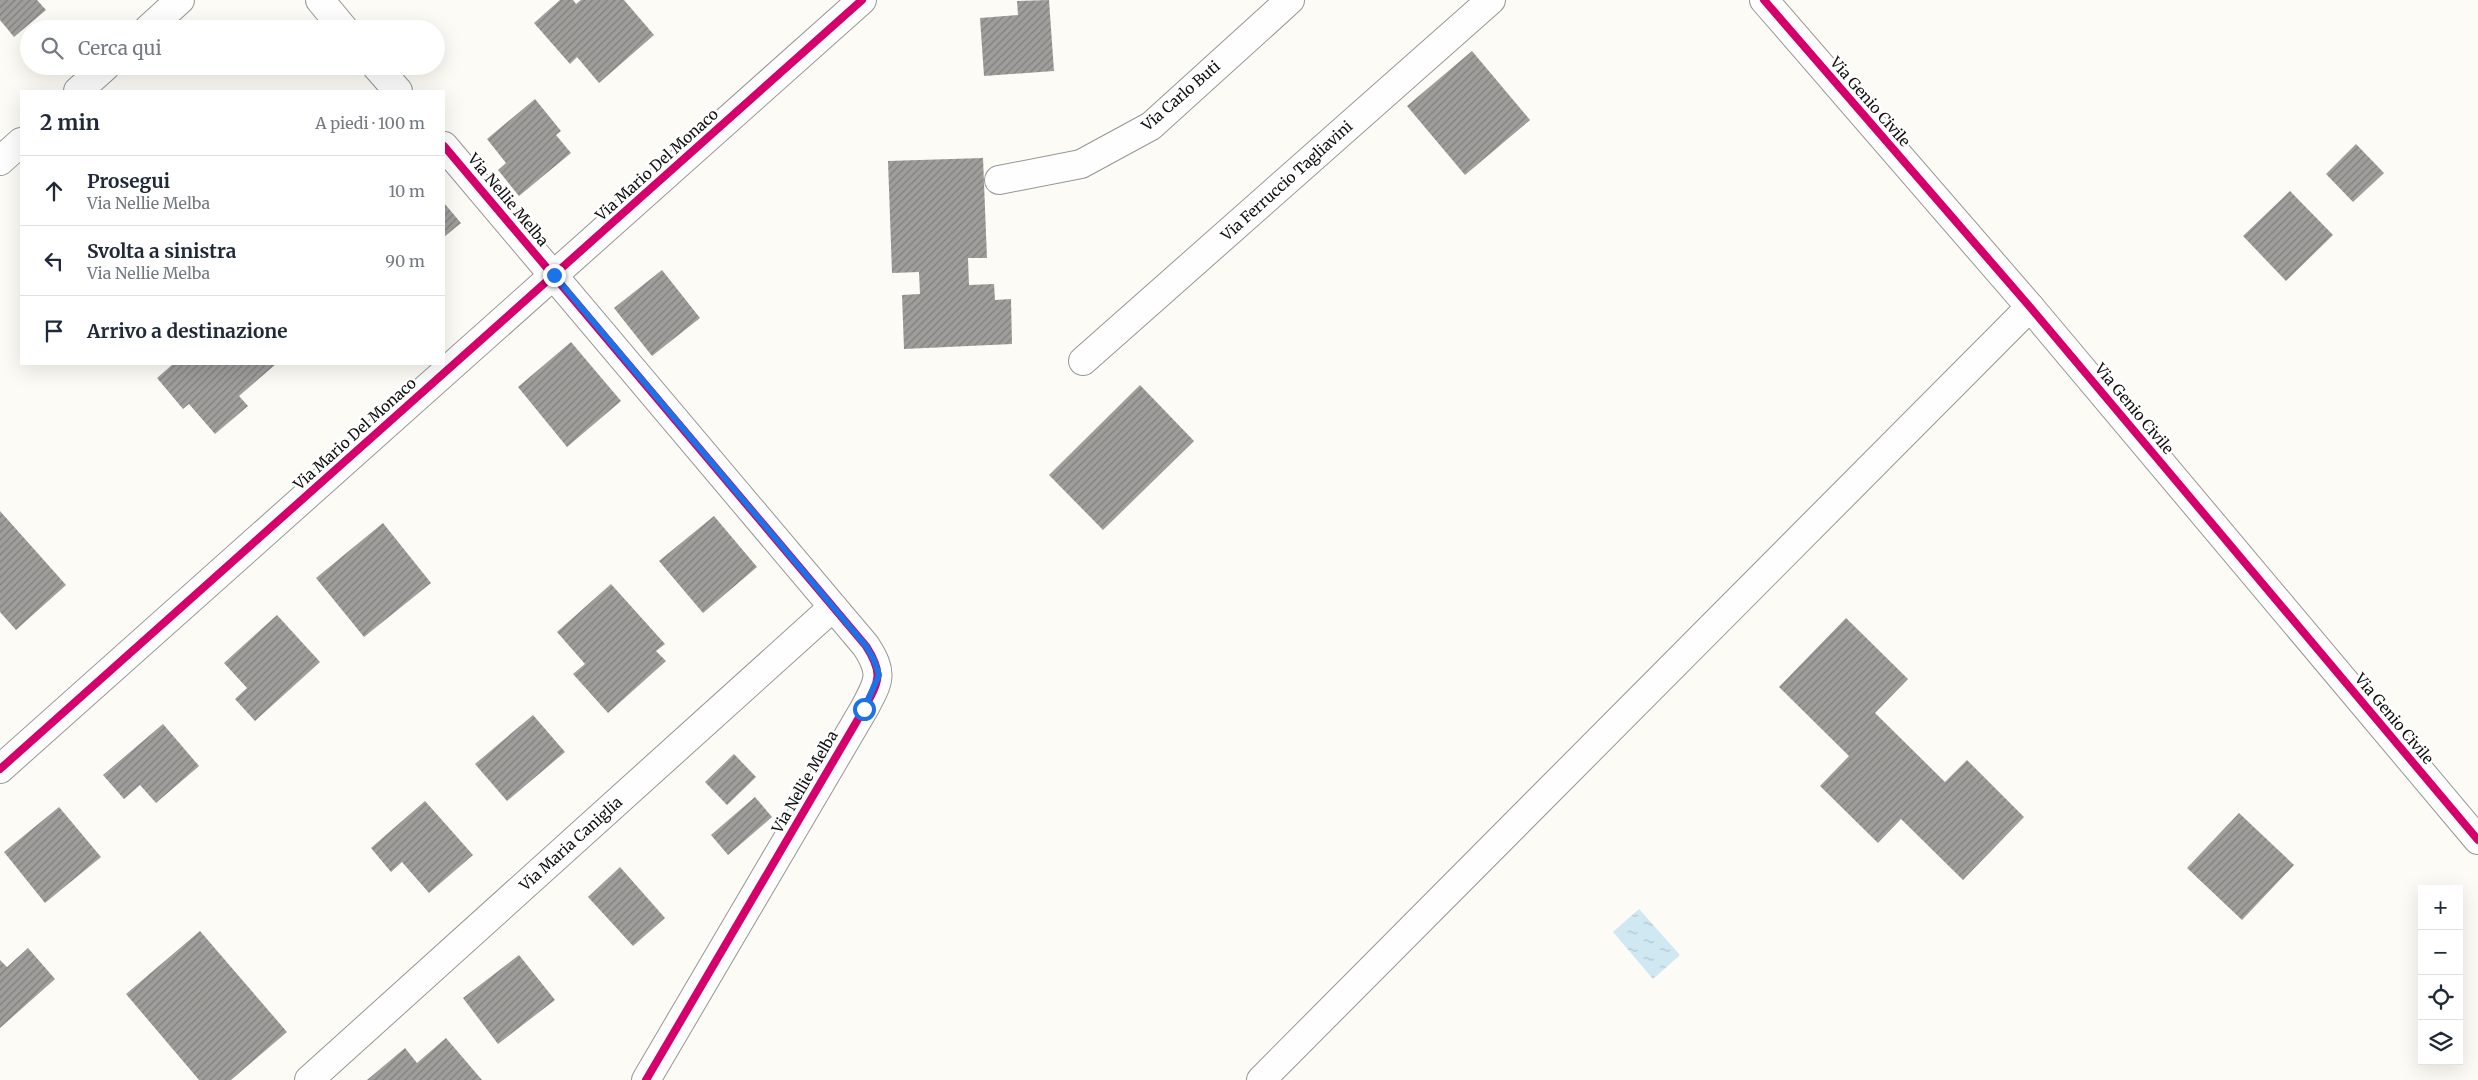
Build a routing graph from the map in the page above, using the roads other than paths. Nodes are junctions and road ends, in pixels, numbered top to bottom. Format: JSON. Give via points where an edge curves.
{"nodes":[{"id":1,"x":180,"y":0,"type":"edge"},
{"id":2,"x":320,"y":0,"type":"edge"},
{"id":3,"x":862,"y":0,"type":"edge"},
{"id":4,"x":1290,"y":0,"type":"edge"},
{"id":5,"x":1491,"y":0,"type":"edge"},
{"id":6,"x":1764,"y":0,"type":"edge"},
{"id":7,"x":158,"y":20,"type":"edge"},
{"id":8,"x":337,"y":20,"type":"edge"},
{"id":9,"x":96,"y":75,"type":"edge"},
{"id":10,"x":384,"y":75,"type":"edge"},
{"id":11,"x":79,"y":90,"type":"edge"},
{"id":12,"x":397,"y":90,"type":"edge"},
{"id":13,"x":20,"y":143,"type":"edge"},
{"id":14,"x":445,"y":147,"type":"edge"},
{"id":15,"x":0,"y":161,"type":"edge"},
{"id":16,"x":999,"y":180,"type":"dead end"},
{"id":17,"x":554,"y":275,"type":"junction"},
{"id":18,"x":2030,"y":307,"type":"junction"},
{"id":19,"x":1083,"y":361,"type":"dead end"},
{"id":20,"x":833,"y":607,"type":"junction"},
{"id":21,"x":0,"y":770,"type":"edge"},
{"id":22,"x":2478,"y":840,"type":"edge"},
{"id":23,"x":308,"y":1080,"type":"edge"},
{"id":24,"x":646,"y":1080,"type":"edge"},
{"id":25,"x":1261,"y":1080,"type":"edge"}],
"edges":[{"from":1,"to":7,"type":"street"},
{"from":2,"to":8,"type":"street"},
{"from":3,"to":17,"type":"street","name":"Via Mario Del Monaco"},
{"from":4,"to":16,"type":"street","name":"Via Carlo Buti","via":[[1151,126],[1081,164]]},
{"from":5,"to":19,"type":"street","name":"Via Ferruccio Tagliavini"},
{"from":6,"to":18,"type":"street","name":"Via Genio Civile"},
{"from":9,"to":11,"type":"street"},
{"from":10,"to":12,"type":"street"},
{"from":13,"to":15,"type":"street"},
{"from":14,"to":17,"type":"street","name":"Via Nellie Melba"},
{"from":17,"to":20,"type":"street","name":"Via Nellie Melba"},
{"from":17,"to":21,"type":"street","name":"Via Mario Del Monaco"},
{"from":18,"to":22,"type":"street","name":"Via Genio Civile"},
{"from":18,"to":25,"type":"street"},
{"from":20,"to":23,"type":"street","name":"Via Maria Caniglia"},
{"from":20,"to":24,"type":"street","name":"Via Nellie Melba","via":[[874,660],[879,675],[877,684]]}]}
